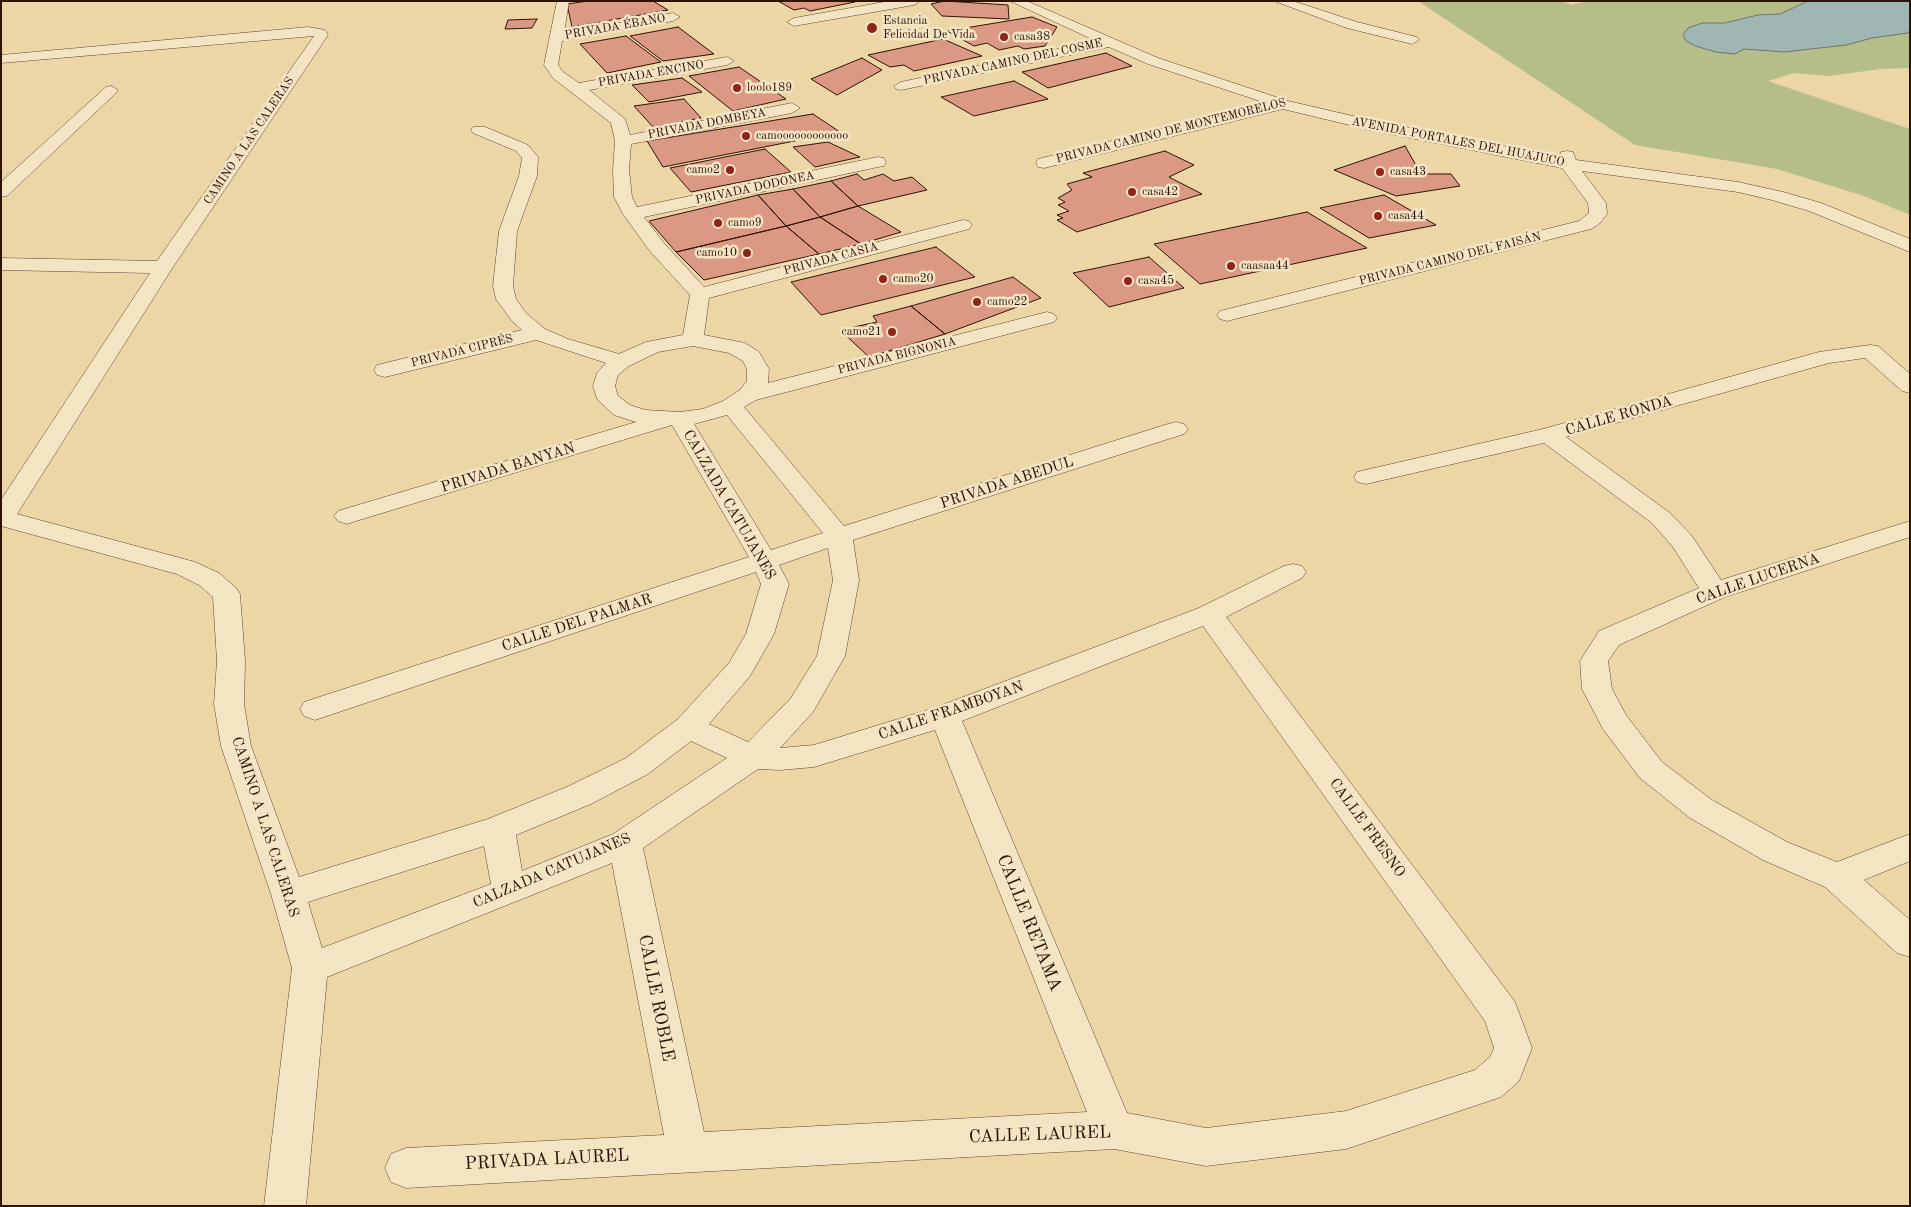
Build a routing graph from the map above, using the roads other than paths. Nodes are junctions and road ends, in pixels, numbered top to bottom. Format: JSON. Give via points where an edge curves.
{"nodes":[{"id":1,"x":563,"y":1,"type":"edge"},
{"id":2,"x":914,"y":1,"type":"edge"},
{"id":3,"x":1016,"y":1,"type":"edge"},
{"id":4,"x":1042,"y":1,"type":"edge"},
{"id":5,"x":1280,"y":1,"type":"edge"},
{"id":6,"x":673,"y":17,"type":"dead end"},
{"id":7,"x":794,"y":22,"type":"dead end"},
{"id":8,"x":557,"y":38,"type":"junction"},
{"id":9,"x":1124,"y":39,"type":"junction"},
{"id":10,"x":1412,"y":40,"type":"dead end"},
{"id":11,"x":1107,"y":42,"type":"junction"},
{"id":12,"x":1,"y":59,"type":"edge"},
{"id":13,"x":727,"y":61,"type":"dead end"},
{"id":14,"x":902,"y":86,"type":"dead end"},
{"id":15,"x":575,"y":88,"type":"junction"},
{"id":16,"x":111,"y":90,"type":"dead end"},
{"id":17,"x":1298,"y":98,"type":"junction"},
{"id":18,"x":1283,"y":104,"type":"junction"},
{"id":19,"x":792,"y":108,"type":"dead end"},
{"id":20,"x":479,"y":130,"type":"dead end"},
{"id":21,"x":623,"y":141,"type":"junction"},
{"id":22,"x":1615,"y":155,"type":"dead end"},
{"id":23,"x":1567,"y":157,"type":"junction"},
{"id":24,"x":878,"y":162,"type":"dead end"},
{"id":25,"x":1044,"y":162,"type":"dead end"},
{"id":26,"x":1736,"y":176,"type":"junction"},
{"id":27,"x":1,"y":192,"type":"edge"},
{"id":28,"x":1822,"y":193,"type":"dead end"},
{"id":29,"x":632,"y":214,"type":"junction"},
{"id":30,"x":963,"y":225,"type":"dead end"},
{"id":31,"x":1910,"y":246,"type":"edge"},
{"id":32,"x":1,"y":264,"type":"edge"},
{"id":33,"x":163,"y":267,"type":"junction"},
{"id":34,"x":700,"y":294,"type":"junction"},
{"id":35,"x":1227,"y":315,"type":"dead end"},
{"id":36,"x":1047,"y":318,"type":"dead end"},
{"id":37,"x":538,"y":333,"type":"junction"},
{"id":38,"x":693,"y":340,"type":"junction"},
{"id":39,"x":621,"y":361,"type":"junction"},
{"id":40,"x":385,"y":370,"type":"dead end"},
{"id":41,"x":1910,"y":386,"type":"edge"},
{"id":42,"x":740,"y":401,"type":"junction"},
{"id":43,"x":674,"y":420,"type":"junction"},
{"id":44,"x":1176,"y":430,"type":"dead end"},
{"id":45,"x":1548,"y":435,"type":"junction"},
{"id":46,"x":1366,"y":477,"type":"dead end"},
{"id":47,"x":347,"y":516,"type":"dead end"},
{"id":48,"x":2,"y":518,"type":"edge"},
{"id":49,"x":1910,"y":529,"type":"edge"},
{"id":50,"x":839,"y":536,"type":"junction"},
{"id":51,"x":765,"y":562,"type":"junction"},
{"id":52,"x":1293,"y":572,"type":"dead end"},
{"id":53,"x":1715,"y":591,"type":"junction"},
{"id":54,"x":1209,"y":614,"type":"junction"},
{"id":55,"x":314,"y":709,"type":"dead end"},
{"id":56,"x":945,"y":716,"type":"junction"},
{"id":57,"x":689,"y":727,"type":"junction"},
{"id":58,"x":752,"y":757,"type":"junction"},
{"id":59,"x":498,"y":829,"type":"junction"},
{"id":60,"x":625,"y":842,"type":"junction"},
{"id":61,"x":1910,"y":847,"type":"edge"},
{"id":62,"x":1837,"y":877,"type":"junction"},
{"id":63,"x":509,"y":890,"type":"junction"},
{"id":64,"x":288,"y":894,"type":"junction"},
{"id":65,"x":1910,"y":942,"type":"edge"},
{"id":66,"x":310,"y":968,"type":"junction"},
{"id":67,"x":1513,"y":1048,"type":"joint"},
{"id":68,"x":1114,"y":1130,"type":"junction"},
{"id":69,"x":688,"y":1152,"type":"junction"},
{"id":70,"x":406,"y":1168,"type":"dead end"},
{"id":71,"x":285,"y":1206,"type":"edge"}],
"edges":[{"from":1,"to":8,"type":"street"},
{"from":2,"to":7,"type":"street"},
{"from":3,"to":11,"type":"street","name":"AVENIDA PORTALES DEL HUAJUCO"},
{"from":4,"to":9,"type":"street","name":"AVENIDA PORTALES DEL HUAJUCO"},
{"from":5,"to":10,"type":"street"},
{"from":6,"to":8,"type":"street","name":"PRIVADA ÉBANO"},
{"from":8,"to":15,"type":"street","via":[[551,65]]},
{"from":9,"to":11,"type":"street","name":"PRIVADA CAMINO DEL COSME"},
{"from":9,"to":17,"type":"street","name":"AVENIDA PORTALES DEL HUAJUCO","via":[[1213,72]]},
{"from":11,"to":14,"type":"street","name":"PRIVADA CAMINO DEL COSME"},
{"from":11,"to":18,"type":"street","name":"AVENIDA PORTALES DEL HUAJUCO","via":[[1204,80]]},
{"from":12,"to":33,"type":"street","name":"CAMINO A LAS CALERAS","via":[[308,31],[320,33]]},
{"from":13,"to":15,"type":"street","name":"PRIVADA ENCINO"},
{"from":15,"to":21,"type":"street","via":[[619,122]]},
{"from":16,"to":27,"type":"street"},
{"from":17,"to":18,"type":"street","name":"PRIVADA CAMINO DE MONTEMORELOS"},
{"from":17,"to":23,"type":"street","name":"AVENIDA PORTALES DEL HUAJUCO"},
{"from":18,"to":23,"type":"street","name":"AVENIDA PORTALES DEL HUAJUCO","via":[[1370,125]]},
{"from":18,"to":25,"type":"street","name":"PRIVADA CAMINO DE MONTEMORELOS"},
{"from":19,"to":21,"type":"street","name":"PRIVADA DOMBEYA"},
{"from":20,"to":37,"type":"street","via":[[522,148],[530,157],[528,176],[508,231],[503,286],[506,299],[519,317]]},
{"from":21,"to":29,"type":"street","via":[[623,197]]},
{"from":22,"to":23,"type":"street","name":"AVENIDA PORTALES DEL HUAJUCO"},
{"from":23,"to":26,"type":"street","name":"AVENIDA PORTALES DEL HUAJUCO"},
{"from":23,"to":35,"type":"street","name":"PRIVADA CAMINO DEL FAISÁN","via":[[1597,203],[1598,214],[1585,225]]},
{"from":24,"to":29,"type":"street","name":"PRIVADA DODONEA"},
{"from":26,"to":28,"type":"street","name":"AVENIDA PORTALES DEL HUAJUCO"},
{"from":26,"to":31,"type":"street","name":"AVENIDA PORTALES DEL HUAJUCO"},
{"from":29,"to":34,"type":"street"},
{"from":30,"to":34,"type":"street","name":"PRIVADA CASIA"},
{"from":32,"to":33,"type":"street"},
{"from":33,"to":48,"type":"street","name":"CAMINO A LAS CALERAS"},
{"from":34,"to":38,"type":"street"},
{"from":36,"to":42,"type":"street","name":"PRIVADA BIGNONIA"},
{"from":37,"to":39,"type":"street"},
{"from":37,"to":40,"type":"street","name":"PRIVADA CIPRÉS"},
{"from":38,"to":39,"type":"street","via":[[653,346]]},
{"from":38,"to":42,"type":"street","via":[[737,348],[752,357],[758,369],[758,382]]},
{"from":39,"to":43,"type":"street","via":[[608,373],[604,386],[608,399],[622,410],[643,417]]},
{"from":41,"to":45,"type":"street","name":"CALLE RONDA","via":[[1870,351],[1827,357]]},
{"from":42,"to":43,"type":"street","name":"PRIVADA BIGNONIA","via":[[707,415]]},
{"from":42,"to":50,"type":"street"},
{"from":43,"to":47,"type":"street","name":"PRIVADA BANYAN"},
{"from":43,"to":51,"type":"street","name":"CALZADA CATUJANES"},
{"from":44,"to":50,"type":"street","name":"PRIVADA ABEDUL"},
{"from":45,"to":46,"type":"street","name":"CALLE RONDA"},
{"from":45,"to":53,"type":"street","via":[[1661,518],[1683,542]]},
{"from":48,"to":64,"type":"street","name":"CAMINO A LAS CALERAS","via":[[186,568],[209,579],[226,594],[231,661],[229,704],[236,746]]},
{"from":49,"to":53,"type":"street","name":"CALLE LUCERNA"},
{"from":50,"to":51,"type":"street","name":"CALLE DEL PALMAR"},
{"from":50,"to":58,"type":"street","name":"CALZADA CATUJANES","via":[[846,580],[831,656],[802,705]]},
{"from":51,"to":55,"type":"street","name":"CALLE DEL PALMAR"},
{"from":51,"to":57,"type":"street","name":"CALZADA CATUJANES","via":[[775,584],[760,634],[740,669]]},
{"from":52,"to":54,"type":"street","name":"CALLE FRAMBOYAN"},
{"from":53,"to":62,"type":"street","name":"CALLE LUCERNA","via":[[1609,638],[1594,661],[1597,689],[1614,721],[1651,770],[1701,809],[1775,851]]},
{"from":54,"to":56,"type":"street","name":"CALLE FRAMBOYAN"},
{"from":54,"to":67,"type":"street","name":"CALLE FRESNO","via":[[1493,999],[1502,1014]]},
{"from":56,"to":58,"type":"street","name":"CALLE FRAMBOYAN","via":[[814,756]]},
{"from":56,"to":68,"type":"street","name":"CALLE RETAMA"},
{"from":57,"to":58,"type":"street","name":"CALLE FRAMBOYAN"},
{"from":57,"to":59,"type":"street","name":"CALZADA CATUJANES","via":[[637,766],[580,795]]},
{"from":58,"to":60,"type":"street","name":"CALZADA CATUJANES"},
{"from":59,"to":63,"type":"street"},
{"from":59,"to":64,"type":"street","name":"CALZADA CATUJANES"},
{"from":60,"to":63,"type":"street","name":"CALZADA CATUJANES"},
{"from":60,"to":69,"type":"street","name":"CALLE ROBLE"},
{"from":61,"to":62,"type":"street"},
{"from":62,"to":65,"type":"street"},
{"from":63,"to":66,"type":"street","name":"CALZADA CATUJANES"},
{"from":64,"to":66,"type":"street","name":"CAMINO A LAS CALERAS"},
{"from":66,"to":71,"type":"street","name":"CAMINO A LAS CALERAS"},
{"from":67,"to":68,"type":"street","name":"CALLE LAUREL","via":[[1505,1069],[1487,1084],[1346,1130],[1206,1147]]},
{"from":68,"to":69,"type":"street","name":"CALLE LAUREL"},
{"from":69,"to":70,"type":"street","name":"PRIVADA LAUREL"}]}
